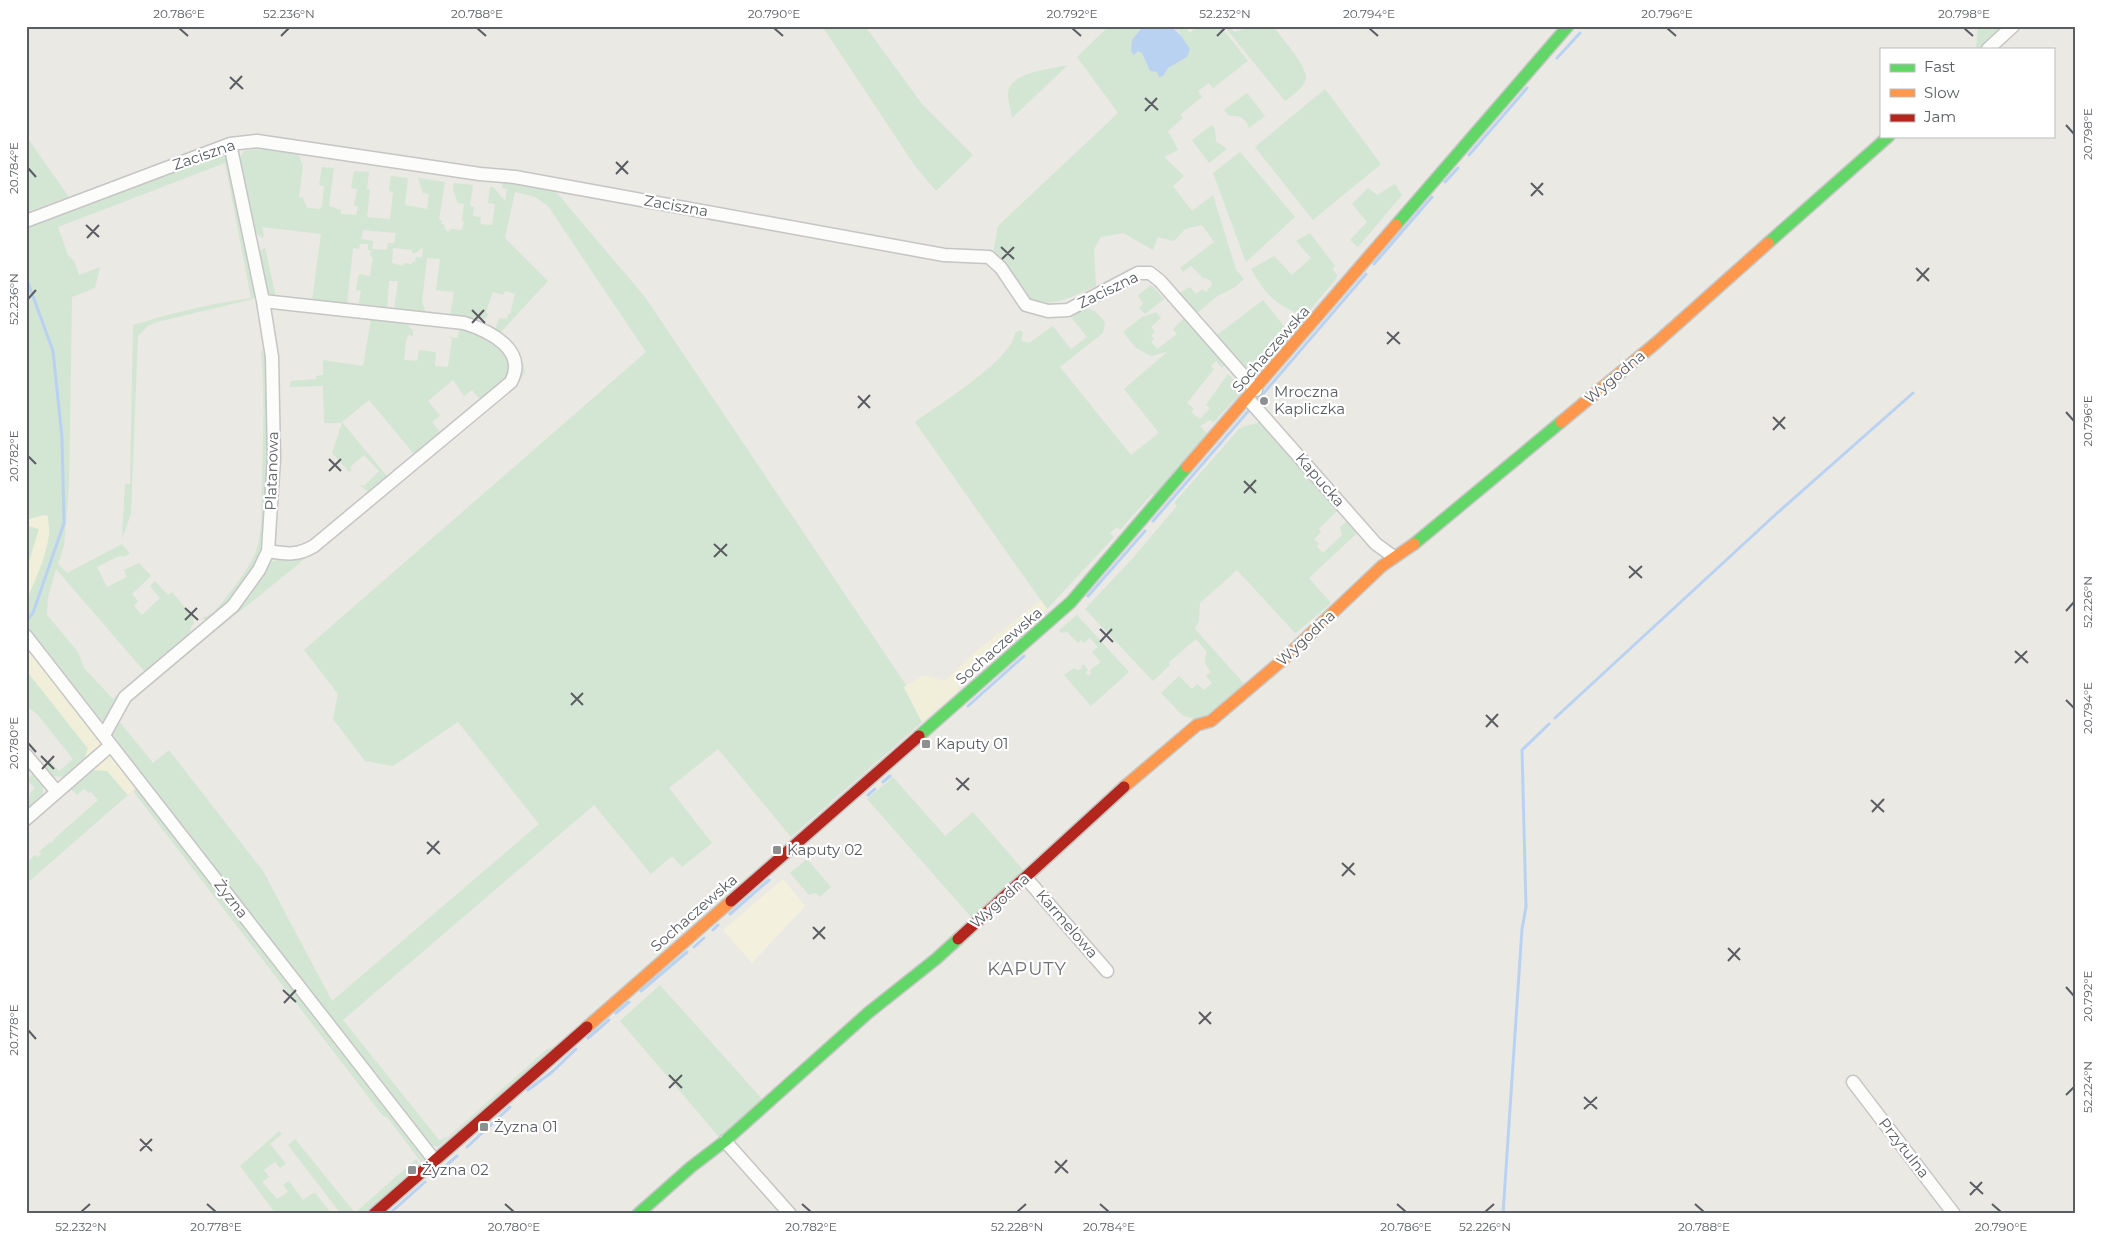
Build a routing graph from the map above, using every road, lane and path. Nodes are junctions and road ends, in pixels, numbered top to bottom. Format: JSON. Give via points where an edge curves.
{"nodes":[{"id":1,"x":1568,"y":26,"type":"edge"},
{"id":2,"x":2013,"y":26,"type":"edge"},
{"id":3,"x":1989,"y":48,"type":"edge"},
{"id":4,"x":1887,"y":138,"type":"edge"},
{"id":5,"x":230,"y":144,"type":"junction"},
{"id":6,"x":26,"y":221,"type":"edge"},
{"id":7,"x":263,"y":301,"type":"junction"},
{"id":8,"x":1252,"y":394,"type":"junction"},
{"id":9,"x":268,"y":552,"type":"junction"},
{"id":10,"x":1394,"y":557,"type":"junction"},
{"id":11,"x":26,"y":636,"type":"edge"},
{"id":12,"x":108,"y":740,"type":"junction"},
{"id":13,"x":26,"y":755,"type":"edge"},
{"id":14,"x":57,"y":792,"type":"junction"},
{"id":15,"x":26,"y":819,"type":"edge"},
{"id":16,"x":1026,"y":878,"type":"junction"},
{"id":17,"x":1107,"y":971,"type":"dead end"},
{"id":18,"x":1853,"y":1082,"type":"dead end"},
{"id":19,"x":726,"y":1141,"type":"junction"},
{"id":20,"x":435,"y":1161,"type":"junction"},
{"id":21,"x":374,"y":1214,"type":"edge"},
{"id":22,"x":638,"y":1214,"type":"edge"},
{"id":23,"x":790,"y":1214,"type":"edge"},
{"id":24,"x":1954,"y":1214,"type":"edge"}],
"edges":[{"from":1,"to":8,"type":"street","name":"Sochaczewska"},
{"from":2,"to":3,"type":"street"},
{"from":4,"to":10,"type":"street","name":"Wygodna","via":[[1656,343],[1407,550]]},
{"from":5,"to":6,"type":"street","name":"Zaciszna"},
{"from":5,"to":7,"type":"street","name":"Platanowa"},
{"from":5,"to":8,"type":"street","name":"Zaciszna","via":[[256,141],[515,177],[944,255],[989,257],[1001,268],[1026,305],[1048,311],[1068,310],[1138,274],[1150,273]]},
{"from":7,"to":9,"type":"street","name":"Platanowa","via":[[272,357],[274,458]]},
{"from":7,"to":9,"type":"street","via":[[464,323],[494,336],[515,356],[516,363],[516,373],[511,382],[314,546],[303,553]]},
{"from":8,"to":10,"type":"street","name":"Kapucka","via":[[1376,544]]},
{"from":8,"to":20,"type":"street","name":"Sochaczewska","via":[[1071,602]]},
{"from":9,"to":12,"type":"street","name":"Platanowa","via":[[233,606],[125,697]]},
{"from":10,"to":16,"type":"street","name":"Wygodna","via":[[1211,722],[1197,725],[1147,766]]},
{"from":11,"to":12,"type":"street","name":"Żyzna"},
{"from":12,"to":14,"type":"street"},
{"from":12,"to":20,"type":"street","name":"Żyzna"},
{"from":13,"to":14,"type":"street"},
{"from":14,"to":15,"type":"street"},
{"from":16,"to":17,"type":"street","name":"Karmelowa"},
{"from":16,"to":19,"type":"street","name":"Wygodna","via":[[936,959],[868,1013]]},
{"from":18,"to":24,"type":"street","name":"Przytulna"},
{"from":19,"to":22,"type":"street","name":"Wygodna"},
{"from":19,"to":23,"type":"street"},
{"from":20,"to":21,"type":"street","name":"Sochaczewska"}]}
